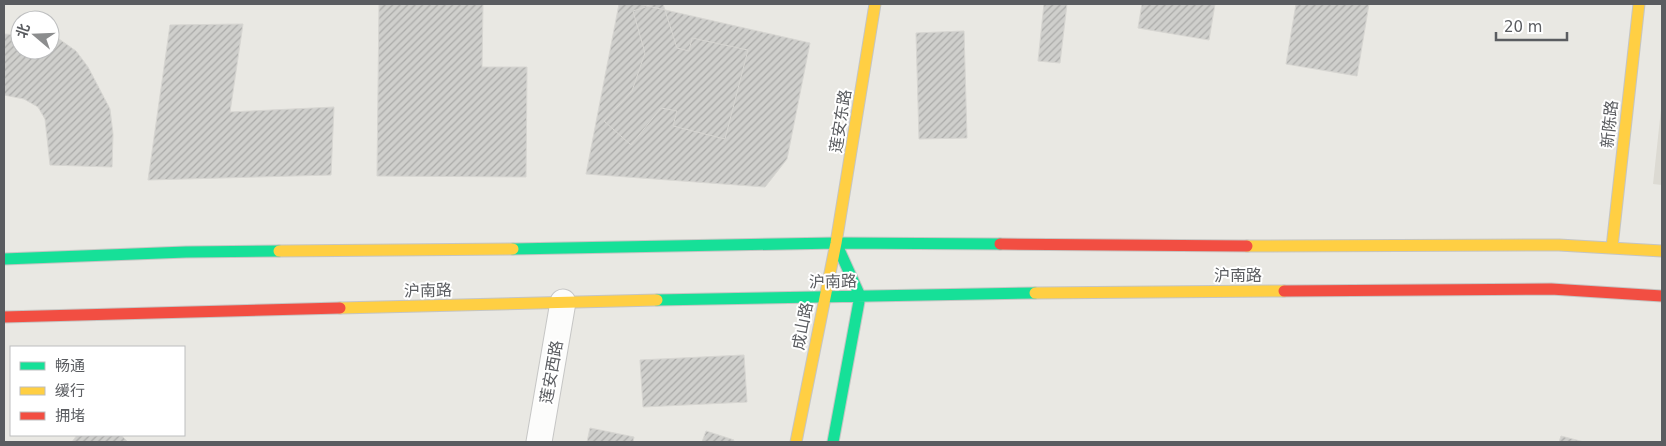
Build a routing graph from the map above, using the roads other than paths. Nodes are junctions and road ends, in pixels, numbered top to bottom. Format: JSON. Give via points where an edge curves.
{"nodes":[{"id":1,"x":875,"y":4,"type":"edge"},
{"id":2,"x":1639,"y":4,"type":"edge"},
{"id":3,"x":836,"y":243,"type":"junction"},
{"id":4,"x":1612,"y":248,"type":"junction"},
{"id":5,"x":1662,"y":251,"type":"edge"},
{"id":6,"x":4,"y":259,"type":"edge"},
{"id":7,"x":860,"y":296,"type":"junction"},
{"id":8,"x":1662,"y":296,"type":"edge"},
{"id":9,"x":824,"y":297,"type":"junction"},
{"id":10,"x":563,"y":302,"type":"junction"},
{"id":11,"x":4,"y":317,"type":"edge"},
{"id":12,"x":539,"y":442,"type":"edge"},
{"id":13,"x":796,"y":442,"type":"edge"},
{"id":14,"x":833,"y":442,"type":"edge"}],
"edges":[{"from":1,"to":3,"type":"main road","name":"莲安东路"},
{"from":2,"to":4,"type":"main road","name":"新陈路"},
{"from":3,"to":4,"type":"main road","name":"沪南路","via":[[1558,245]]},
{"from":3,"to":6,"type":"main road","name":"沪南路","via":[[186,252]]},
{"from":3,"to":7,"type":"main road"},
{"from":3,"to":9,"type":"main road","name":"成山路"},
{"from":4,"to":5,"type":"main road","name":"沪南路"},
{"from":7,"to":8,"type":"main road","name":"沪南路","via":[[1551,289]]},
{"from":7,"to":9,"type":"main road","name":"沪南路"},
{"from":7,"to":14,"type":"main road"},
{"from":9,"to":10,"type":"main road","name":"沪南路"},
{"from":9,"to":13,"type":"main road","name":"成山路"},
{"from":10,"to":11,"type":"main road","name":"沪南路"},
{"from":10,"to":12,"type":"street","name":"莲安西路"}]}
